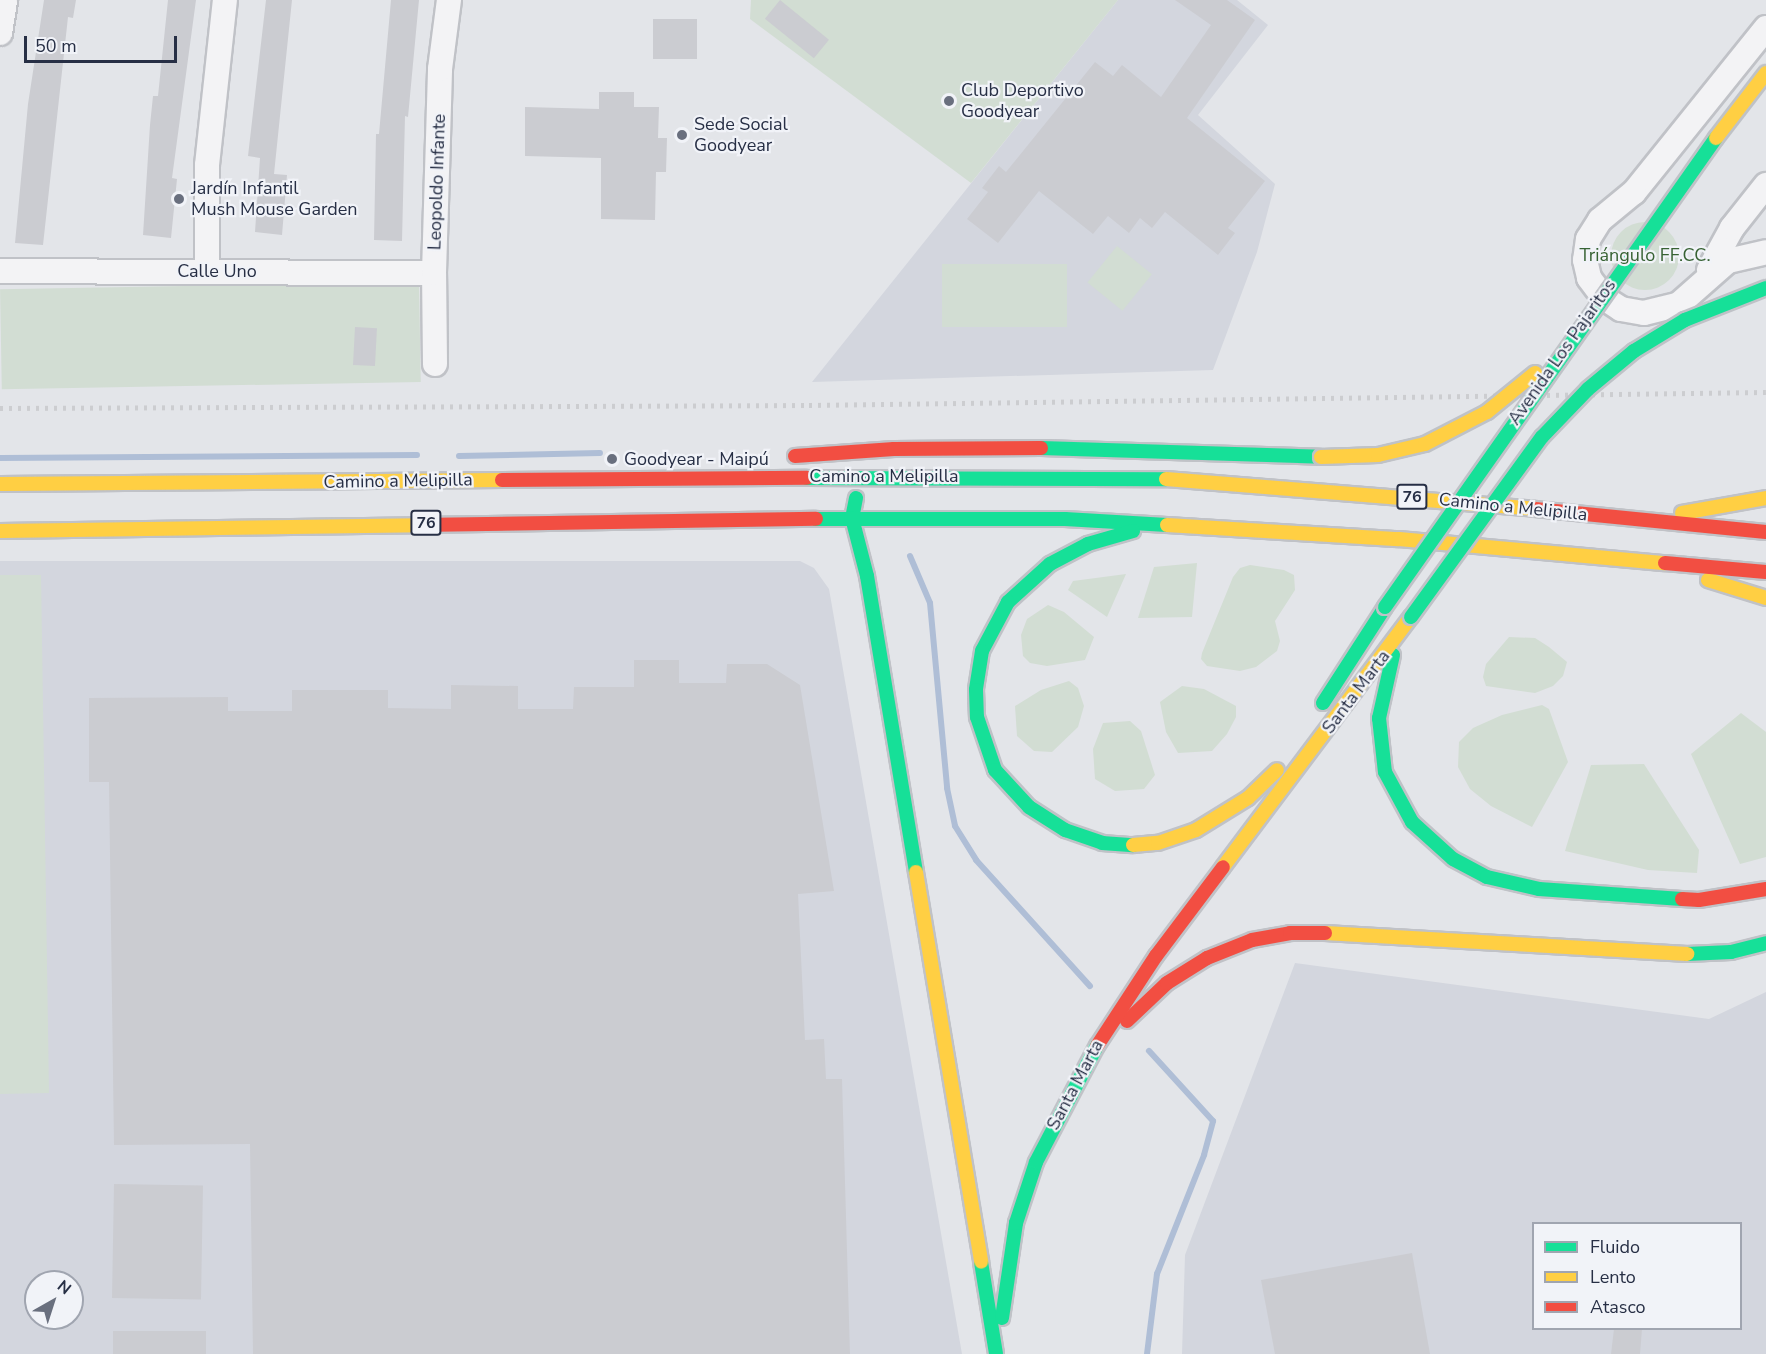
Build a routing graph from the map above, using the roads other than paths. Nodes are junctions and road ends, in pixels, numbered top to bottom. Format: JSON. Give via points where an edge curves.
{"nodes":[{"id":1,"x":5,"y":0,"type":"edge"},
{"id":2,"x":225,"y":0,"type":"edge"},
{"id":3,"x":449,"y":0,"type":"edge"},
{"id":4,"x":1766,"y":28,"type":"edge"},
{"id":5,"x":0,"y":33,"type":"edge"},
{"id":6,"x":1766,"y":73,"type":"edge"},
{"id":7,"x":1766,"y":185,"type":"edge"},
{"id":8,"x":1766,"y":252,"type":"edge"},
{"id":9,"x":207,"y":270,"type":"junction"},
{"id":10,"x":0,"y":271,"type":"edge"},
{"id":11,"x":434,"y":273,"type":"junction"},
{"id":12,"x":1701,"y":282,"type":"junction"},
{"id":13,"x":1766,"y":288,"type":"edge"},
{"id":14,"x":1766,"y":300,"type":"edge"},
{"id":15,"x":1679,"y":304,"type":"junction"},
{"id":16,"x":1582,"y":324,"type":"junction"},
{"id":17,"x":435,"y":364,"type":"dead end"},
{"id":18,"x":778,"y":458,"type":"dead end"},
{"id":19,"x":735,"y":463,"type":"dead end"},
{"id":20,"x":878,"y":476,"type":"junction"},
{"id":21,"x":678,"y":477,"type":"junction"},
{"id":22,"x":0,"y":484,"type":"edge"},
{"id":23,"x":1766,"y":498,"type":"edge"},
{"id":24,"x":1766,"y":509,"type":"edge"},
{"id":25,"x":1700,"y":510,"type":"junction"},
{"id":26,"x":852,"y":518,"type":"junction"},
{"id":27,"x":1639,"y":519,"type":"junction"},
{"id":28,"x":1177,"y":523,"type":"junction"},
{"id":29,"x":0,"y":531,"type":"edge"},
{"id":30,"x":1766,"y":532,"type":"edge"},
{"id":31,"x":1641,"y":559,"type":"junction"},
{"id":32,"x":1766,"y":572,"type":"edge"},
{"id":33,"x":1766,"y":598,"type":"edge"},
{"id":34,"x":1385,"y":607,"type":"joint"},
{"id":35,"x":1412,"y":617,"type":"junction"},
{"id":36,"x":1315,"y":715,"type":"dead end"},
{"id":37,"x":1296,"y":745,"type":"dead end"},
{"id":38,"x":1283,"y":764,"type":"junction"},
{"id":39,"x":1235,"y":851,"type":"junction"},
{"id":40,"x":1766,"y":889,"type":"edge"},
{"id":41,"x":1766,"y":943,"type":"edge"},
{"id":42,"x":1074,"y":1084,"type":"junction"},
{"id":43,"x":996,"y":1354,"type":"edge"},
{"id":44,"x":1001,"y":1354,"type":"edge"}],
"edges":[{"from":1,"to":5,"type":"street"},
{"from":2,"to":9,"type":"street","via":[[207,165]]},
{"from":3,"to":11,"type":"street","name":"Leopoldo Infante","via":[[440,69]]},
{"from":4,"to":15,"type":"street","via":[[1634,192],[1592,230],[1585,249],[1589,278],[1604,298],[1633,312],[1654,312]]},
{"from":6,"to":16,"type":"main road","name":"Avenida Los Pajaritos","bridge":true,"via":[[1700,156]]},
{"from":7,"to":12,"type":"street","via":[[1732,228]]},
{"from":8,"to":12,"type":"street","via":[[1728,261]]},
{"from":9,"to":10,"type":"street","name":"Calle Uno"},
{"from":9,"to":11,"type":"street","name":"Calle Uno"},
{"from":11,"to":17,"type":"street","name":"Leopoldo Infante"},
{"from":12,"to":15,"type":"street"},
{"from":13,"to":35,"type":"main road","bridge":true,"via":[[1685,320],[1634,351],[1588,389],[1542,437]]},
{"from":14,"to":15,"type":"street"},
{"from":16,"to":18,"type":"main road","bridge":true,"via":[[1508,396],[1447,435],[1394,453],[1321,457],[1042,448],[894,449]]},
{"from":16,"to":34,"type":"main road","name":"Avenida Los Pajaritos","bridge":true},
{"from":19,"to":21,"type":"main road"},
{"from":20,"to":21,"type":"main road","name":"Camino a Melipilla","number":"76"},
{"from":20,"to":26,"type":"main road","via":[[858,493]]},
{"from":20,"to":27,"type":"main road","name":"Camino a Melipilla","number":"76","via":[[1184,479]]},
{"from":21,"to":22,"type":"main road","name":"Camino a Melipilla","number":"76"},
{"from":23,"to":25,"type":"main road"},
{"from":24,"to":25,"type":"main road"},
{"from":25,"to":27,"type":"main road"},
{"from":26,"to":28,"type":"main road","number":"76"},
{"from":26,"to":29,"type":"main road","number":"76"},
{"from":26,"to":43,"type":"main road","via":[[867,576]]},
{"from":27,"to":30,"type":"main road","name":"Camino a Melipilla","number":"76"},
{"from":28,"to":31,"type":"main road","number":"76"},
{"from":28,"to":38,"type":"main road","via":[[1088,544],[1050,564],[1008,602],[987,636],[978,670],[977,717],[987,755],[1010,789],[1050,822],[1091,840],[1118,845],[1158,843],[1196,830],[1248,798]]},
{"from":31,"to":32,"type":"main road","number":"76"},
{"from":31,"to":33,"type":"main road"},
{"from":34,"to":36,"type":"main road","name":"Santa Marta"},
{"from":35,"to":39,"type":"main road","name":"Santa Marta"},
{"from":35,"to":40,"type":"main road","via":[[1385,678],[1379,718],[1381,754],[1400,805],[1443,852],[1487,877],[1539,890],[1700,900]]},
{"from":37,"to":38,"type":"main road","name":"Santa Marta"},
{"from":38,"to":39,"type":"main road","name":"Santa Marta"},
{"from":39,"to":42,"type":"main road","name":"Santa Marta","via":[[1144,973]]},
{"from":41,"to":42,"type":"main road","via":[[1731,952],[1680,954],[1335,931],[1273,935],[1207,958],[1175,977],[1128,1020]]},
{"from":42,"to":44,"type":"main road","name":"Santa Marta","via":[[1036,1161],[1016,1223],[1006,1273]]}]}
